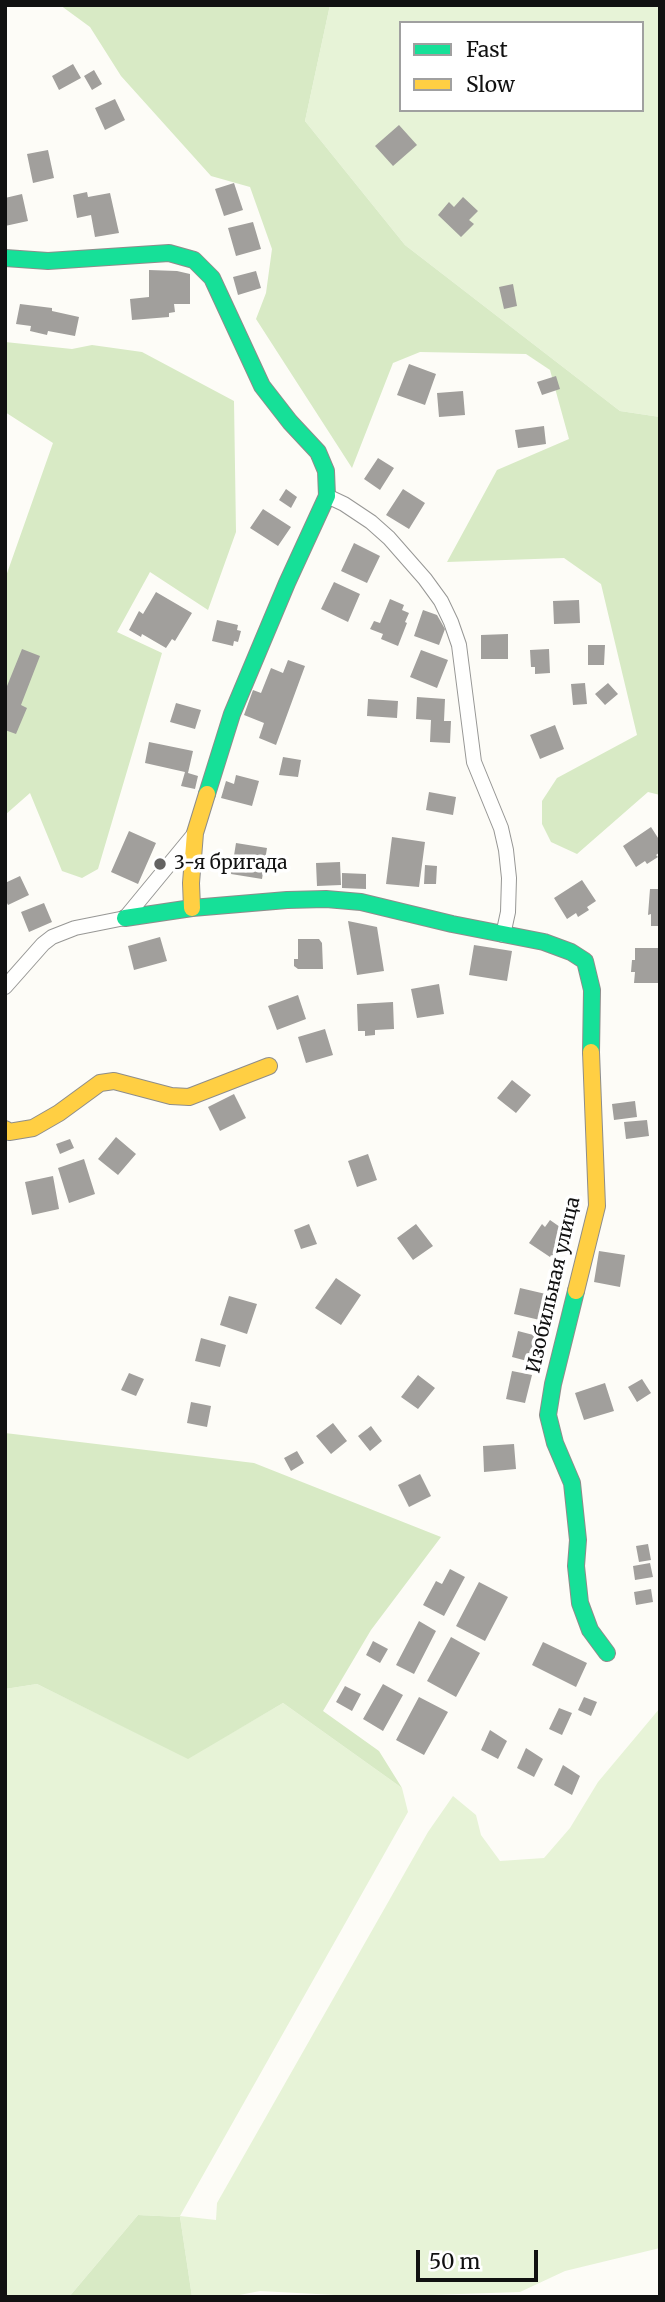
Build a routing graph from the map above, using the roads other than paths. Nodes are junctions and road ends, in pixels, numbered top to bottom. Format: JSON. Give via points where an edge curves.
{"nodes":[{"id":1,"x":5,"y":258,"type":"edge"},
{"id":2,"x":327,"y":496,"type":"junction"},
{"id":3,"x":195,"y":833,"type":"junction"},
{"id":4,"x":192,"y":908,"type":"junction"},
{"id":5,"x":125,"y":918,"type":"junction"},
{"id":6,"x":503,"y":935,"type":"junction"},
{"id":7,"x":5,"y":987,"type":"edge"},
{"id":8,"x":269,"y":1066,"type":"dead end"},
{"id":9,"x":5,"y":1129,"type":"edge"},
{"id":10,"x":607,"y":1653,"type":"dead end"}],
"edges":[{"from":1,"to":2,"type":"street","via":[[48,261],[169,253],[194,260],[212,278],[262,386],[318,452],[326,471]]},
{"from":2,"to":3,"type":"street","via":[[232,714]]},
{"from":2,"to":6,"type":"street","via":[[389,538],[425,579],[451,622],[474,762],[506,850],[508,912]]},
{"from":3,"to":4,"type":"street"},
{"from":3,"to":5,"type":"street"},
{"from":4,"to":5,"type":"street","name":"Изобильная улица"},
{"from":4,"to":6,"type":"street","name":"Изобильная улица","via":[[326,899],[361,902]]},
{"from":5,"to":7,"type":"street","via":[[52,937]]},
{"from":6,"to":10,"type":"street","name":"Изобильная улица","via":[[571,952],[585,961],[592,990],[597,1206],[548,1415],[572,1483],[580,1604],[590,1630]]},
{"from":8,"to":9,"type":"street","via":[[189,1097],[114,1081],[100,1083],[33,1128]]}]}
